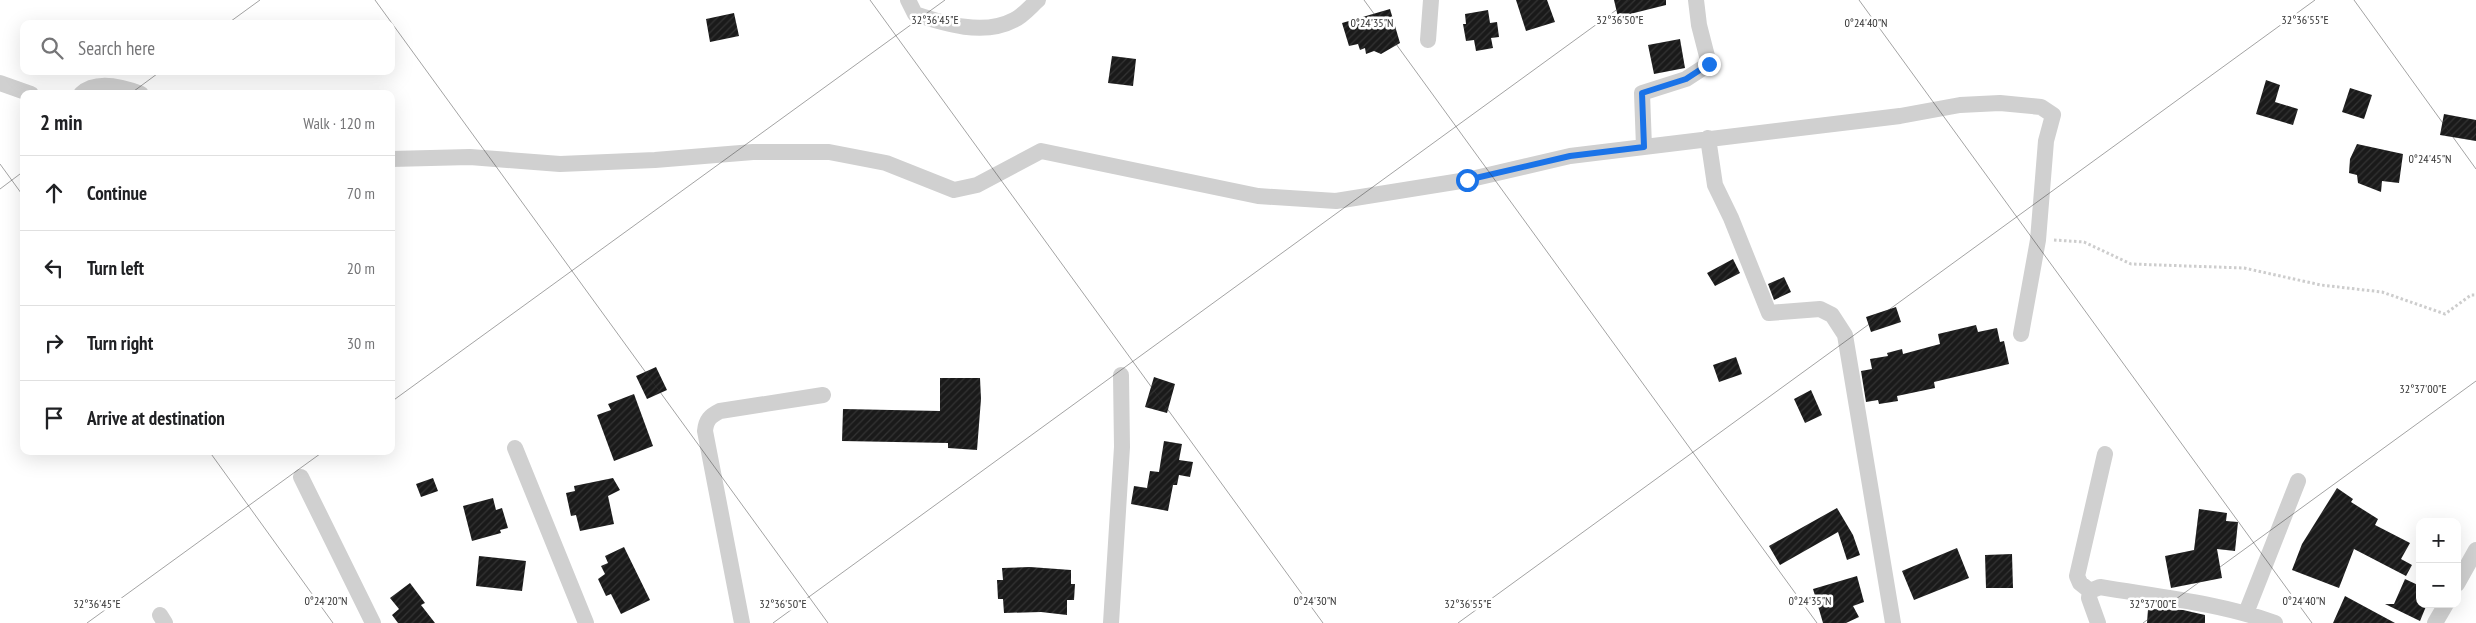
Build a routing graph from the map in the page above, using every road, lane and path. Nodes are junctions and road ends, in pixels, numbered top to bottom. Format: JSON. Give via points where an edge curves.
{"nodes":[{"id":1,"x":908,"y":0,"type":"edge"},
{"id":2,"x":1038,"y":0,"type":"edge"},
{"id":3,"x":1431,"y":0,"type":"edge"},
{"id":4,"x":1696,"y":0,"type":"edge"},
{"id":5,"x":1428,"y":40,"type":"dead end"},
{"id":6,"x":0,"y":83,"type":"edge"},
{"id":7,"x":20,"y":90,"type":"edge"},
{"id":8,"x":86,"y":90,"type":"edge"},
{"id":9,"x":130,"y":90,"type":"edge"},
{"id":10,"x":1708,"y":138,"type":"junction"},
{"id":11,"x":1644,"y":147,"type":"junction"},
{"id":12,"x":395,"y":159,"type":"edge"},
{"id":13,"x":2038,"y":240,"type":"junction"},
{"id":14,"x":2476,"y":295,"type":"edge"},
{"id":15,"x":2021,"y":334,"type":"dead end"},
{"id":16,"x":1121,"y":375,"type":"dead end"},
{"id":17,"x":823,"y":394,"type":"dead end"},
{"id":18,"x":515,"y":448,"type":"dead end"},
{"id":19,"x":2105,"y":454,"type":"dead end"},
{"id":20,"x":301,"y":477,"type":"dead end"},
{"id":21,"x":2298,"y":481,"type":"dead end"},
{"id":22,"x":2476,"y":550,"type":"edge"},
{"id":23,"x":2461,"y":577,"type":"edge"},
{"id":24,"x":2090,"y":591,"type":"junction"},
{"id":25,"x":2444,"y":608,"type":"edge"},
{"id":26,"x":2246,"y":612,"type":"junction"},
{"id":27,"x":373,"y":623,"type":"edge"},
{"id":28,"x":586,"y":623,"type":"edge"},
{"id":29,"x":742,"y":623,"type":"edge"},
{"id":30,"x":1111,"y":623,"type":"edge"},
{"id":31,"x":1893,"y":623,"type":"edge"},
{"id":32,"x":2098,"y":623,"type":"edge"},
{"id":33,"x":2275,"y":623,"type":"edge"},
{"id":34,"x":2435,"y":623,"type":"edge"}],
"edges":[{"from":1,"to":2,"type":"street","via":[[915,14],[946,24],[992,28],[1015,20]]},
{"from":3,"to":5,"type":"street"},
{"from":4,"to":11,"type":"street","via":[[1709,64],[1686,79],[1642,93]]},
{"from":6,"to":7,"type":"street"},
{"from":8,"to":9,"type":"street","via":[[120,86]]},
{"from":10,"to":11,"type":"street"},
{"from":10,"to":13,"type":"street","via":[[1900,116],[1960,105],[2000,103],[2041,107],[2052,115],[2046,141]]},
{"from":10,"to":31,"type":"street","via":[[1715,184],[1768,313],[1820,309],[1832,315],[1845,335]]},
{"from":11,"to":12,"type":"street","via":[[1570,156],[1467,180],[1336,201],[1258,196],[1041,151],[977,185],[954,190],[886,163],[829,152],[753,152],[560,164],[470,157]]},
{"from":13,"to":14,"type":"path","via":[[2084,242],[2131,264],[2244,268],[2321,285],[2382,292],[2445,314]]},
{"from":13,"to":15,"type":"street"},
{"from":16,"to":30,"type":"street","via":[[1122,446]]},
{"from":17,"to":29,"type":"street","via":[[720,411],[706,422],[705,431]]},
{"from":18,"to":28,"type":"street"},
{"from":19,"to":24,"type":"street","via":[[2077,576]]},
{"from":20,"to":27,"type":"street"},
{"from":21,"to":26,"type":"street"},
{"from":22,"to":23,"type":"street"},
{"from":24,"to":26,"type":"street","via":[[2100,588]]},
{"from":24,"to":32,"type":"street","via":[[2089,598]]},
{"from":25,"to":34,"type":"street"},
{"from":26,"to":33,"type":"street"}]}
